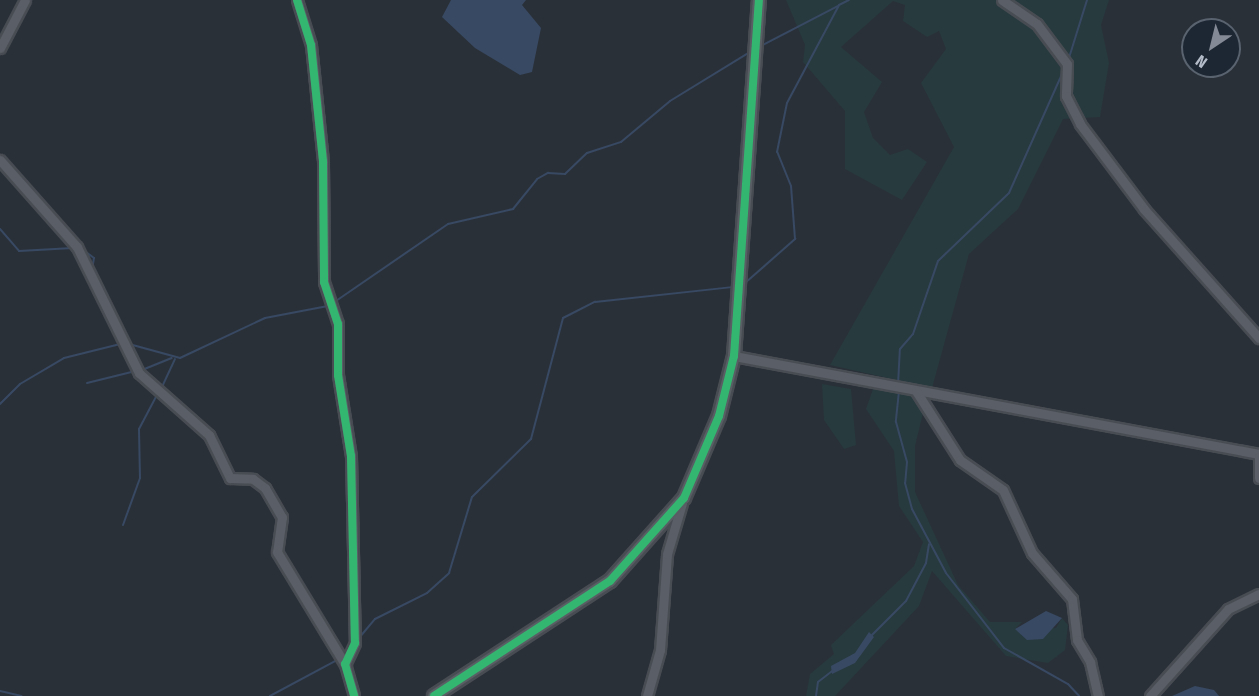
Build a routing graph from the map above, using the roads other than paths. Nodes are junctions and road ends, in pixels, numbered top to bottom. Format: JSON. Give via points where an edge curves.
{"nodes":[{"id":1,"x":26,"y":0,"type":"edge"},
{"id":2,"x":297,"y":0,"type":"edge"},
{"id":3,"x":759,"y":0,"type":"edge"},
{"id":4,"x":1002,"y":0,"type":"edge"},
{"id":5,"x":0,"y":48,"type":"edge"},
{"id":6,"x":0,"y":160,"type":"edge"},
{"id":7,"x":1259,"y":338,"type":"edge"},
{"id":8,"x":734,"y":356,"type":"junction"},
{"id":9,"x":916,"y":391,"type":"junction"},
{"id":10,"x":1259,"y":456,"type":"edge"},
{"id":11,"x":1259,"y":478,"type":"edge"},
{"id":12,"x":684,"y":498,"type":"junction"},
{"id":13,"x":1259,"y":594,"type":"edge"},
{"id":14,"x":346,"y":666,"type":"junction"},
{"id":15,"x":354,"y":696,"type":"edge"},
{"id":16,"x":434,"y":696,"type":"edge"},
{"id":17,"x":647,"y":696,"type":"edge"},
{"id":18,"x":1098,"y":696,"type":"edge"},
{"id":19,"x":1150,"y":696,"type":"edge"}],
"edges":[{"from":1,"to":5,"type":"street"},
{"from":2,"to":14,"type":"street","via":[[311,45],[323,162],[324,282],[338,324],[339,375],[351,456],[355,643]]},
{"from":3,"to":8,"type":"street"},
{"from":4,"to":7,"type":"street","via":[[1037,24],[1067,63],[1066,96],[1080,124],[1144,209]]},
{"from":6,"to":14,"type":"street","via":[[77,247],[139,373],[209,435],[230,478],[253,479],[265,488],[282,517],[277,552]]},
{"from":8,"to":9,"type":"street"},
{"from":8,"to":12,"type":"street","via":[[719,416]]},
{"from":9,"to":10,"type":"street"},
{"from":9,"to":18,"type":"street","via":[[960,460],[1003,490],[1032,553],[1072,599],[1077,640],[1090,662]]},
{"from":10,"to":11,"type":"street"},
{"from":12,"to":16,"type":"street","via":[[610,581]]},
{"from":12,"to":17,"type":"street","via":[[667,554],[660,650]]},
{"from":13,"to":19,"type":"street","via":[[1228,609]]},
{"from":14,"to":15,"type":"street"}]}
